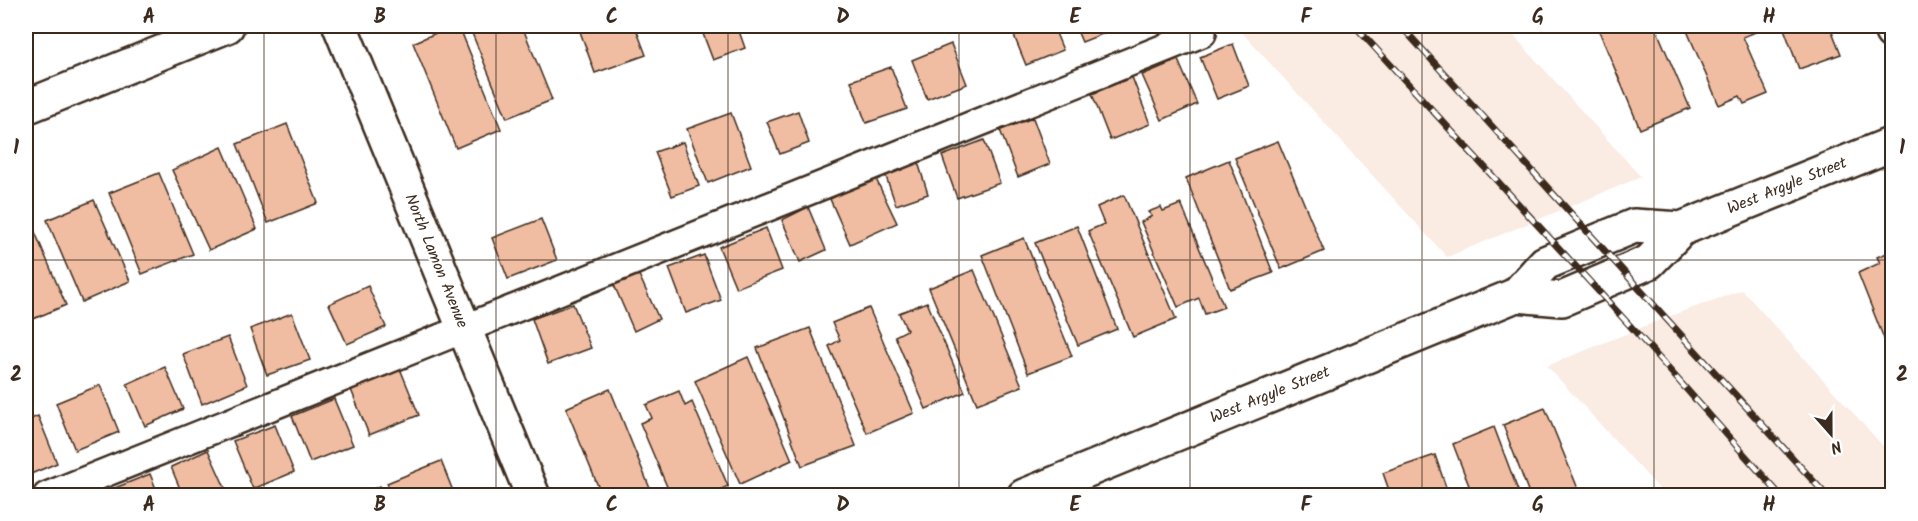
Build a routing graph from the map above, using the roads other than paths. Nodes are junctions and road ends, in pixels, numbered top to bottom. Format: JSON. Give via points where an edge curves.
{"nodes":[{"id":1,"x":227,"y":26,"type":"edge"},
{"id":2,"x":340,"y":26,"type":"edge"},
{"id":3,"x":1890,"y":26,"type":"edge"},
{"id":4,"x":1893,"y":32,"type":"edge"},
{"id":5,"x":1202,"y":33,"type":"dead end"},
{"id":6,"x":26,"y":107,"type":"edge"},
{"id":7,"x":1893,"y":144,"type":"edge"},
{"id":8,"x":464,"y":329,"type":"junction"},
{"id":9,"x":47,"y":495,"type":"edge"},
{"id":10,"x":533,"y":495,"type":"edge"},
{"id":11,"x":1024,"y":495,"type":"edge"}],
"edges":[{"from":1,"to":6,"type":"street"},
{"from":2,"to":8,"type":"street","name":"North Lamon Avenue"},
{"from":3,"to":4,"type":"street"},
{"from":5,"to":8,"type":"lane"},
{"from":7,"to":11,"type":"street","name":"West Argyle Street","via":[[1681,229],[1634,226],[1545,263],[1516,295]]},
{"from":8,"to":9,"type":"lane"},
{"from":8,"to":10,"type":"street","name":"North Lamon Avenue"}]}
